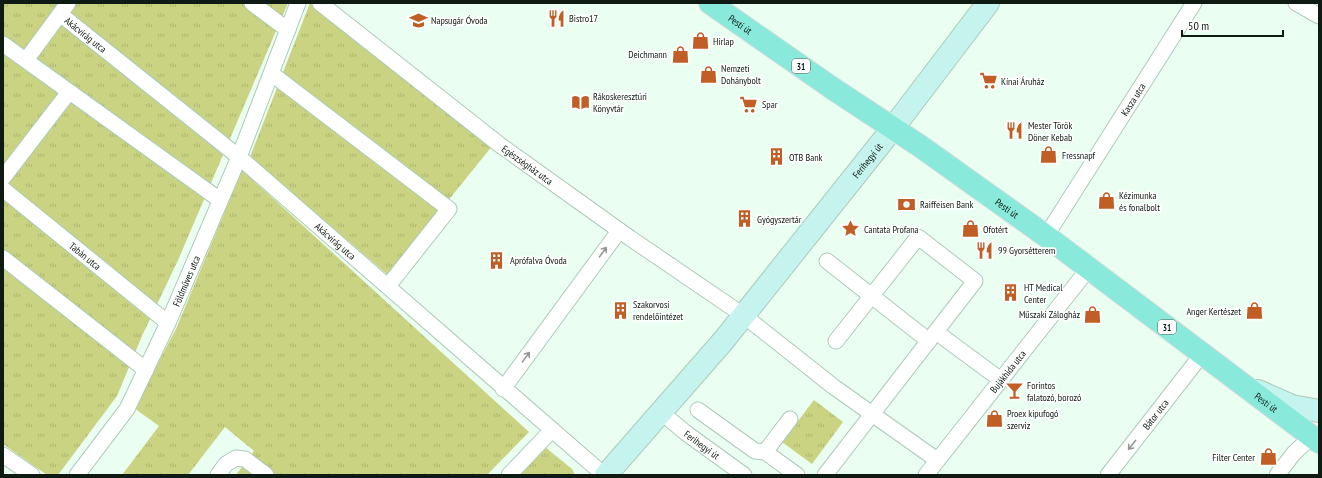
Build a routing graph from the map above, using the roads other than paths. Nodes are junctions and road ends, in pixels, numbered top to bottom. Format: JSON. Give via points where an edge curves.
{"nodes":[{"id":1,"x":252,"y":3,"type":"edge"},
{"id":2,"x":298,"y":3,"type":"edge"},
{"id":3,"x":320,"y":3,"type":"edge"},
{"id":4,"x":710,"y":3,"type":"edge"},
{"id":5,"x":988,"y":3,"type":"edge"},
{"id":6,"x":1194,"y":3,"type":"edge"},
{"id":7,"x":1296,"y":3,"type":"edge"},
{"id":8,"x":64,"y":9,"type":"edge"},
{"id":9,"x":1319,"y":16,"type":"edge"},
{"id":10,"x":288,"y":30,"type":"junction"},
{"id":11,"x":3,"y":44,"type":"edge"},
{"id":12,"x":26,"y":60,"type":"junction"},
{"id":13,"x":272,"y":74,"type":"junction"},
{"id":14,"x":70,"y":92,"type":"junction"},
{"id":15,"x":893,"y":128,"type":"junction"},
{"id":16,"x":239,"y":157,"type":"junction"},
{"id":17,"x":3,"y":178,"type":"edge"},
{"id":18,"x":3,"y":189,"type":"edge"},
{"id":19,"x":220,"y":200,"type":"junction"},
{"id":20,"x":619,"y":230,"type":"junction"},
{"id":21,"x":1046,"y":236,"type":"junction"},
{"id":22,"x":3,"y":258,"type":"edge"},
{"id":23,"x":827,"y":261,"type":"dead end"},
{"id":24,"x":1089,"y":268,"type":"junction"},
{"id":25,"x":388,"y":286,"type":"junction"},
{"id":26,"x":871,"y":296,"type":"junction"},
{"id":27,"x":743,"y":315,"type":"junction"},
{"id":28,"x":168,"y":323,"type":"junction"},
{"id":29,"x":933,"y":336,"type":"junction"},
{"id":30,"x":836,"y":341,"type":"dead end"},
{"id":31,"x":1203,"y":353,"type":"junction"},
{"id":32,"x":146,"y":370,"type":"junction"},
{"id":33,"x":1001,"y":380,"type":"junction"},
{"id":34,"x":1246,"y":385,"type":"junction"},
{"id":35,"x":503,"y":389,"type":"junction"},
{"id":36,"x":698,"y":410,"type":"dead end"},
{"id":37,"x":1319,"y":411,"type":"edge"},
{"id":38,"x":662,"y":413,"type":"junction"},
{"id":39,"x":873,"y":415,"type":"junction"},
{"id":40,"x":790,"y":419,"type":"dead end"},
{"id":41,"x":552,"y":430,"type":"junction"},
{"id":42,"x":1312,"y":438,"type":"edge"},
{"id":43,"x":765,"y":452,"type":"junction"},
{"id":44,"x":3,"y":455,"type":"edge"},
{"id":45,"x":937,"y":460,"type":"junction"},
{"id":46,"x":32,"y":475,"type":"edge"},
{"id":47,"x":77,"y":475,"type":"edge"},
{"id":48,"x":218,"y":475,"type":"edge"},
{"id":49,"x":266,"y":475,"type":"edge"},
{"id":50,"x":509,"y":475,"type":"edge"},
{"id":51,"x":605,"y":475,"type":"edge"},
{"id":52,"x":744,"y":475,"type":"edge"},
{"id":53,"x":797,"y":475,"type":"edge"},
{"id":54,"x":825,"y":475,"type":"edge"},
{"id":55,"x":926,"y":475,"type":"edge"},
{"id":56,"x":1108,"y":475,"type":"edge"},
{"id":57,"x":1277,"y":475,"type":"edge"}],
"edges":[{"from":1,"to":10,"type":"street"},
{"from":2,"to":10,"type":"street","name":"Földműves utca"},
{"from":3,"to":20,"type":"street","name":"Egészségház utca","via":[[500,145]]},
{"from":4,"to":15,"type":"main road","name":"Pesti út","number":"31"},
{"from":5,"to":15,"type":"main road","name":"Ferihegyi út"},
{"from":6,"to":21,"type":"street","name":"Kasza utca"},
{"from":7,"to":9,"type":"street"},
{"from":8,"to":12,"type":"street","name":"Akácvirág utca"},
{"from":8,"to":16,"type":"street","name":"Akácvirág utca"},
{"from":10,"to":13,"type":"street","name":"Földműves utca"},
{"from":11,"to":12,"type":"street"},
{"from":12,"to":14,"type":"street"},
{"from":13,"to":16,"type":"street","name":"Földműves utca"},
{"from":13,"to":25,"type":"street","via":[[449,209]]},
{"from":14,"to":17,"type":"street"},
{"from":14,"to":19,"type":"street"},
{"from":15,"to":21,"type":"main road","name":"Pesti út","number":"31"},
{"from":15,"to":27,"type":"main road","name":"Ferihegyi út"},
{"from":16,"to":19,"type":"street","name":"Földműves utca"},
{"from":16,"to":25,"type":"street","name":"Akácvirág utca"},
{"from":18,"to":28,"type":"street","name":"Tabán utca"},
{"from":19,"to":28,"type":"street","name":"Földműves utca"},
{"from":20,"to":27,"type":"street","name":"Egészségház utca"},
{"from":35,"to":20,"type":"street","one_way":true},
{"from":21,"to":24,"type":"main road","name":"Pesti út","number":"31"},
{"from":22,"to":32,"type":"street"},
{"from":23,"to":26,"type":"street"},
{"from":24,"to":31,"type":"main road","name":"Pesti út","number":"31"},
{"from":24,"to":33,"type":"street","name":"Bujákhida utca"},
{"from":25,"to":35,"type":"street","name":"Akácvirág utca"},
{"from":26,"to":29,"type":"street"},
{"from":26,"to":29,"type":"street","via":[[918,237],[975,281]]},
{"from":26,"to":30,"type":"street"},
{"from":27,"to":38,"type":"main road","name":"Ferihegyi út"},
{"from":27,"to":39,"type":"street"},
{"from":28,"to":32,"type":"street","name":"Földműves utca"},
{"from":29,"to":33,"type":"street"},
{"from":29,"to":39,"type":"street"},
{"from":31,"to":34,"type":"main road","name":"Pesti út","number":"31"},
{"from":31,"to":56,"type":"street","name":"Bátor utca","one_way":true},
{"from":32,"to":47,"type":"street","name":"Földműves utca","via":[[127,409]]},
{"from":33,"to":45,"type":"street","name":"Bujákhida utca"},
{"from":34,"to":37,"type":"main road","via":[[1292,406]]},
{"from":34,"to":42,"type":"main road","name":"Pesti út","number":"31"},
{"from":35,"to":41,"type":"street","name":"Akácvirág utca"},
{"from":36,"to":43,"type":"street","via":[[755,451]]},
{"from":38,"to":51,"type":"main road","name":"Ferihegyi út"},
{"from":38,"to":52,"type":"street","name":"Ferihegyi út","via":[[686,434]]},
{"from":39,"to":45,"type":"street"},
{"from":39,"to":54,"type":"street"},
{"from":40,"to":43,"type":"street"},
{"from":41,"to":50,"type":"street"},
{"from":41,"to":51,"type":"street","name":"Akácvirág utca"},
{"from":42,"to":57,"type":"street","via":[[1294,453]]},
{"from":43,"to":53,"type":"street"},
{"from":44,"to":46,"type":"street"},
{"from":45,"to":55,"type":"street","name":"Bujákhida utca"},
{"from":48,"to":49,"type":"street","via":[[226,464],[236,458],[245,459]]}]}
